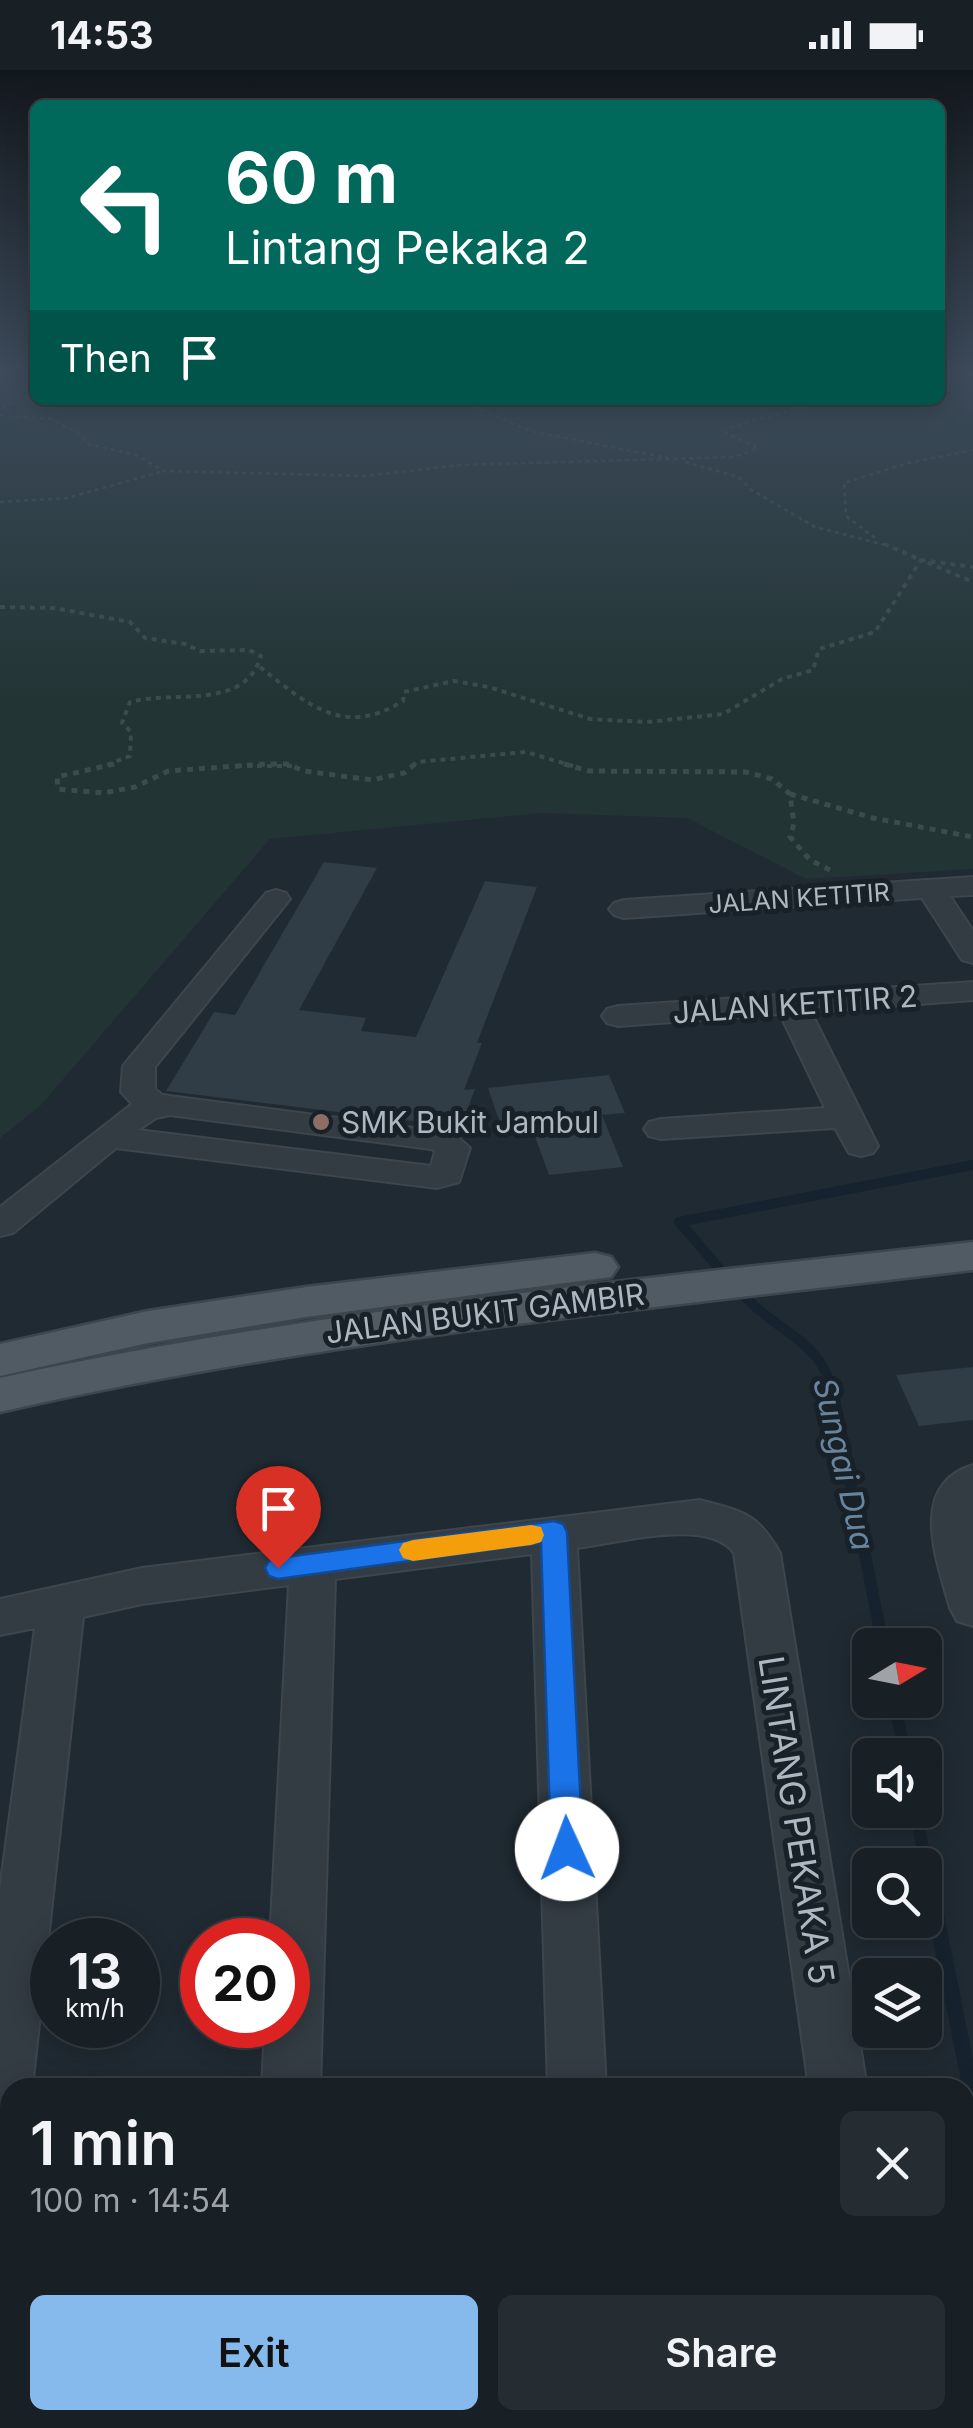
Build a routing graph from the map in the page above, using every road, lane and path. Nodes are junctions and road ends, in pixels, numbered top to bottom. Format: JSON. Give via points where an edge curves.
{"nodes":[{"id":1,"x":124,"y":482,"type":"edge"},
{"id":2,"x":744,"y":482,"type":"edge"},
{"id":3,"x":847,"y":482,"type":"edge"},
{"id":4,"x":0,"y":502,"type":"edge"},
{"id":5,"x":880,"y":542,"type":"junction"},
{"id":6,"x":921,"y":560,"type":"junction"},
{"id":7,"x":973,"y":566,"type":"edge"},
{"id":8,"x":973,"y":582,"type":"edge"},
{"id":9,"x":0,"y":608,"type":"edge"},
{"id":10,"x":260,"y":667,"type":"junction"},
{"id":11,"x":790,"y":794,"type":"junction"},
{"id":12,"x":973,"y":838,"type":"edge"},
{"id":13,"x":973,"y":886,"type":"edge"},
{"id":14,"x":931,"y":889,"type":"junction"},
{"id":15,"x":862,"y":893,"type":"junction"},
{"id":16,"x":276,"y":900,"type":"dead end"},
{"id":17,"x":624,"y":909,"type":"dead end"},
{"id":18,"x":973,"y":954,"type":"edge"},
{"id":19,"x":973,"y":991,"type":"edge"},
{"id":20,"x":791,"y":1004,"type":"junction"},
{"id":21,"x":618,"y":1016,"type":"dead end"},
{"id":22,"x":153,"y":1105,"type":"junction"},
{"id":23,"x":661,"y":1129,"type":"dead end"},
{"id":24,"x":110,"y":1136,"type":"junction"},
{"id":25,"x":0,"y":1225,"type":"edge"},
{"id":26,"x":973,"y":1226,"type":"edge"},
{"id":27,"x":973,"y":1256,"type":"edge"},
{"id":28,"x":773,"y":1263,"type":"junction"},
{"id":29,"x":667,"y":1274,"type":"junction"},
{"id":30,"x":0,"y":1360,"type":"edge"},
{"id":31,"x":0,"y":1394,"type":"edge"},
{"id":32,"x":969,"y":1483,"type":"edge"},
{"id":33,"x":554,"y":1532,"type":"junction"},
{"id":34,"x":313,"y":1564,"type":"junction"},
{"id":35,"x":61,"y":1602,"type":"junction"},
{"id":36,"x":973,"y":1608,"type":"edge"},
{"id":37,"x":0,"y":1617,"type":"edge"},
{"id":38,"x":4,"y":2078,"type":"edge"},
{"id":39,"x":291,"y":2078,"type":"edge"},
{"id":40,"x":578,"y":2078,"type":"edge"},
{"id":41,"x":836,"y":2078,"type":"edge"}],
"edges":[{"from":1,"to":4,"type":"path","via":[[67,498]]},
{"from":2,"to":5,"type":"path","via":[[815,527]]},
{"from":3,"to":5,"type":"path","via":[[846,516]]},
{"from":5,"to":6,"type":"path"},
{"from":6,"to":7,"type":"path"},
{"from":6,"to":8,"type":"path"},
{"from":6,"to":10,"type":"path","via":[[876,632],[820,648],[813,670],[782,679],[723,714],[648,722],[590,719],[454,681],[404,692],[388,712],[336,717],[312,708]]},
{"from":9,"to":10,"type":"path","via":[[54,608],[130,622],[146,638],[200,651],[249,650],[261,656]]},
{"from":10,"to":11,"type":"path","via":[[235,690],[146,694],[130,702],[122,723],[131,732],[130,756],[57,776],[58,789],[103,793],[168,771],[265,764],[372,780],[417,762],[526,752],[589,770],[746,772],[772,779]]},
{"from":11,"to":12,"type":"path"},
{"from":11,"to":15,"type":"path","via":[[790,837],[810,860],[851,879]]},
{"from":13,"to":14,"type":"street","name":"JALAN KETITIR"},
{"from":14,"to":15,"type":"street","name":"JALAN KETITIR"},
{"from":14,"to":18,"type":"street"},
{"from":15,"to":17,"type":"street","name":"JALAN KETITIR"},
{"from":16,"to":22,"type":"street","via":[[139,1066],[138,1092]]},
{"from":19,"to":20,"type":"street","name":"JALAN KETITIR 2"},
{"from":20,"to":21,"type":"street","name":"JALAN KETITIR 2"},
{"from":20,"to":23,"type":"street","via":[[853,1131]]},
{"from":22,"to":24,"type":"street"},
{"from":22,"to":24,"type":"street","via":[[441,1140],[453,1148],[446,1174],[438,1177]]},
{"from":24,"to":25,"type":"street"},
{"from":26,"to":28,"type":"main road","name":"JALAN BUKIT GAMBIR"},
{"from":27,"to":28,"type":"main road","name":"JALAN BUKIT GAMBIR"},
{"from":28,"to":29,"type":"main road","name":"JALAN BUKIT GAMBIR"},
{"from":29,"to":30,"type":"main road","name":"JALAN BUKIT GAMBIR","via":[[306,1302]]},
{"from":29,"to":31,"type":"main road","name":"JALAN BUKIT GAMBIR","via":[[148,1362]]},
{"from":32,"to":36,"type":"street","via":[[954,1500],[951,1521]]},
{"from":33,"to":34,"type":"street"},
{"from":33,"to":40,"type":"street"},
{"from":33,"to":41,"type":"street","name":"LINTANG PEKAKA 5","via":[[700,1516],[736,1526],[750,1538]]},
{"from":34,"to":35,"type":"street"},
{"from":34,"to":39,"type":"street"},
{"from":35,"to":37,"type":"street"},
{"from":35,"to":38,"type":"street"}]}
